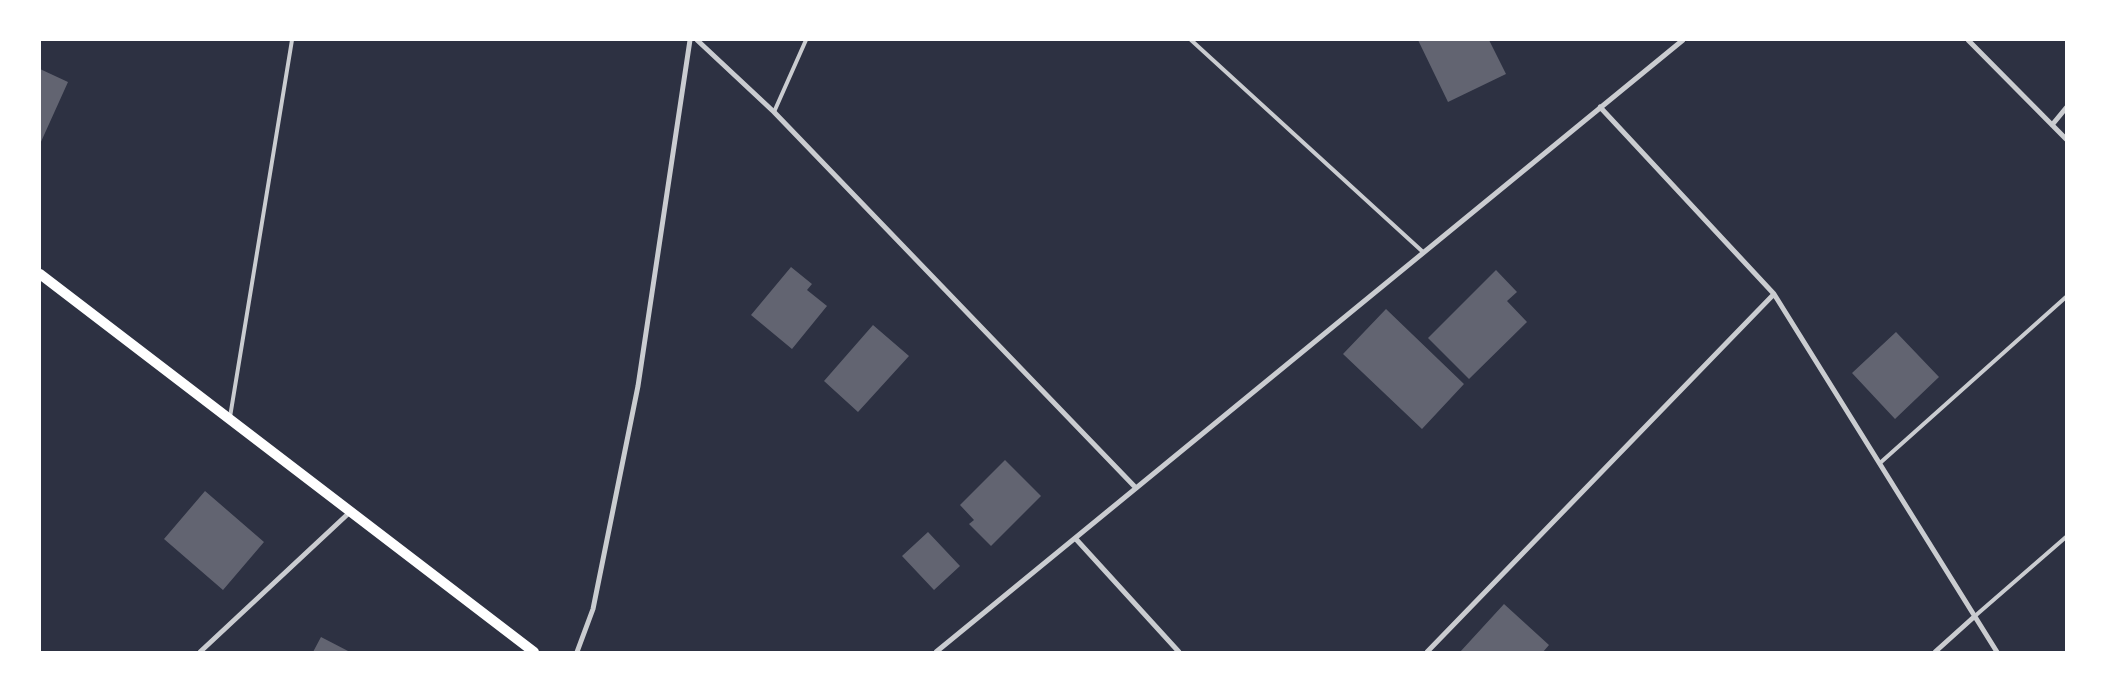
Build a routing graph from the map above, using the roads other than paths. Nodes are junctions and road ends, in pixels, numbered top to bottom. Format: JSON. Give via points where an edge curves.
{"nodes":[{"id":1,"x":292,"y":40,"type":"edge"},
{"id":2,"x":690,"y":40,"type":"edge"},
{"id":3,"x":697,"y":40,"type":"edge"},
{"id":4,"x":806,"y":40,"type":"edge"},
{"id":5,"x":1191,"y":40,"type":"edge"},
{"id":6,"x":1683,"y":40,"type":"edge"},
{"id":7,"x":1968,"y":40,"type":"edge"},
{"id":8,"x":1600,"y":107,"type":"junction"},
{"id":9,"x":2066,"y":108,"type":"edge"},
{"id":10,"x":774,"y":112,"type":"junction"},
{"id":11,"x":2052,"y":125,"type":"junction"},
{"id":12,"x":2066,"y":139,"type":"edge"},
{"id":13,"x":1423,"y":252,"type":"junction"},
{"id":14,"x":40,"y":274,"type":"edge"},
{"id":15,"x":1774,"y":294,"type":"junction"},
{"id":16,"x":2066,"y":297,"type":"edge"},
{"id":17,"x":230,"y":419,"type":"junction"},
{"id":18,"x":1880,"y":463,"type":"junction"},
{"id":19,"x":1136,"y":488,"type":"junction"},
{"id":20,"x":350,"y":512,"type":"junction"},
{"id":21,"x":2066,"y":537,"type":"edge"},
{"id":22,"x":1075,"y":538,"type":"junction"},
{"id":23,"x":1975,"y":616,"type":"junction"},
{"id":24,"x":200,"y":652,"type":"edge"},
{"id":25,"x":534,"y":652,"type":"edge"},
{"id":26,"x":577,"y":652,"type":"edge"},
{"id":27,"x":936,"y":652,"type":"edge"},
{"id":28,"x":1179,"y":652,"type":"edge"},
{"id":29,"x":1427,"y":652,"type":"edge"},
{"id":30,"x":1934,"y":652,"type":"edge"},
{"id":31,"x":1997,"y":652,"type":"edge"}],
"edges":[{"from":1,"to":17,"type":"lane"},
{"from":2,"to":26,"type":"street","via":[[638,386],[592,609]]},
{"from":3,"to":10,"type":"street"},
{"from":4,"to":10,"type":"lane"},
{"from":5,"to":13,"type":"lane"},
{"from":6,"to":8,"type":"street"},
{"from":7,"to":11,"type":"street"},
{"from":8,"to":13,"type":"street"},
{"from":8,"to":15,"type":"street"},
{"from":9,"to":11,"type":"street"},
{"from":10,"to":19,"type":"street"},
{"from":11,"to":12,"type":"street"},
{"from":13,"to":19,"type":"street"},
{"from":14,"to":17,"type":"main road"},
{"from":15,"to":18,"type":"street"},
{"from":15,"to":29,"type":"street"},
{"from":16,"to":18,"type":"lane"},
{"from":17,"to":20,"type":"main road"},
{"from":18,"to":23,"type":"street"},
{"from":19,"to":22,"type":"street"},
{"from":20,"to":24,"type":"street"},
{"from":20,"to":25,"type":"main road"},
{"from":21,"to":23,"type":"lane"},
{"from":22,"to":27,"type":"street"},
{"from":22,"to":28,"type":"street"},
{"from":23,"to":30,"type":"street"},
{"from":23,"to":31,"type":"street"}]}
